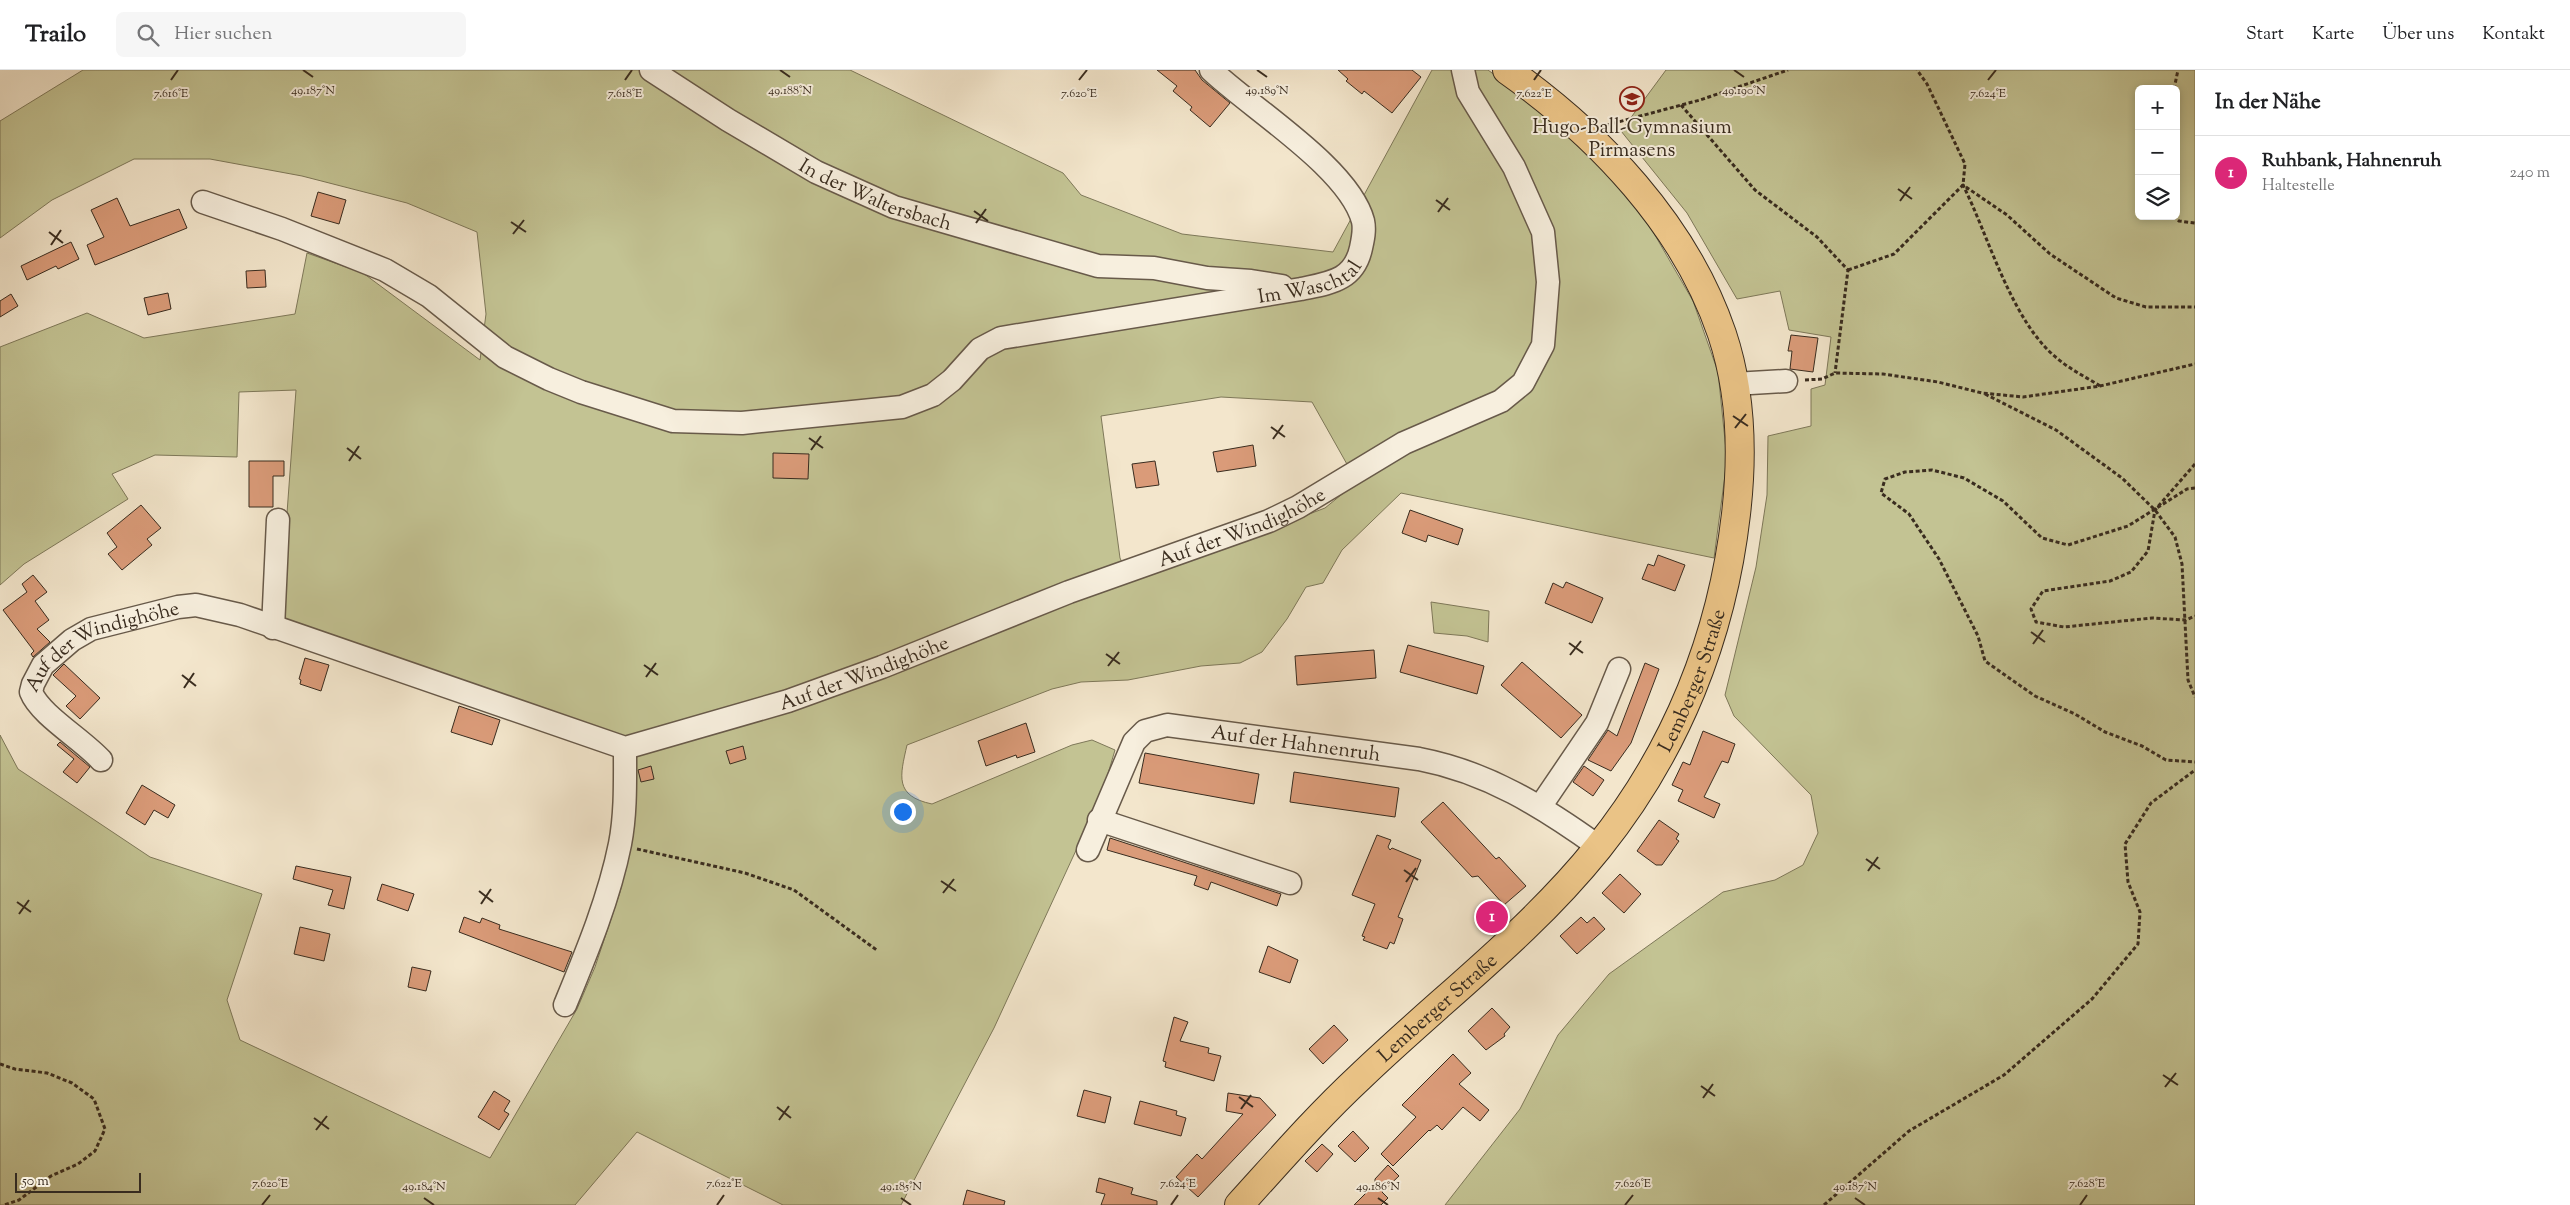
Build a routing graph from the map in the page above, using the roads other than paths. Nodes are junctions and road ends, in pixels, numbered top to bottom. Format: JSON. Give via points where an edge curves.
{"nodes":[{"id":1,"x":651,"y":70,"type":"edge"},
{"id":2,"x":1211,"y":70,"type":"edge"},
{"id":3,"x":1463,"y":70,"type":"edge"},
{"id":4,"x":1507,"y":70,"type":"edge"},
{"id":5,"x":203,"y":202,"type":"dead end"},
{"id":6,"x":1301,"y":289,"type":"junction"},
{"id":7,"x":1786,"y":380,"type":"road end"},
{"id":8,"x":1734,"y":384,"type":"junction"},
{"id":9,"x":278,"y":520,"type":"dead end"},
{"id":10,"x":273,"y":628,"type":"junction"},
{"id":11,"x":1619,"y":669,"type":"dead end"},
{"id":12,"x":625,"y":748,"type":"junction"},
{"id":13,"x":101,"y":760,"type":"dead end"},
{"id":14,"x":1540,"y":807,"type":"junction"},
{"id":15,"x":1100,"y":820,"type":"junction"},
{"id":16,"x":1599,"y":847,"type":"junction"},
{"id":17,"x":1088,"y":850,"type":"dead end"},
{"id":18,"x":1290,"y":883,"type":"dead end"},
{"id":19,"x":565,"y":1005,"type":"dead end"},
{"id":20,"x":1240,"y":1205,"type":"edge"}],
"edges":[{"from":1,"to":6,"type":"street","name":"In der Waltersbach","via":[[816,172],[894,208],[1098,266],[1154,268]]},
{"from":2,"to":6,"type":"street","name":"Im Waschtal","via":[[1316,156],[1349,193],[1363,221],[1360,255],[1348,272],[1337,282]]},
{"from":3,"to":12,"type":"street","name":"Auf der Windighöhe","via":[[1468,92],[1514,167],[1543,232],[1548,282],[1542,345],[1523,383],[1476,413],[1404,442],[1298,507],[1269,521],[1069,592],[788,701]]},
{"from":4,"to":8,"type":"main road","name":"Lemberger Straße","via":[[1582,131],[1647,201],[1681,251],[1710,304]]},
{"from":5,"to":6,"type":"street","name":"Im Waschtal","via":[[385,270],[429,296],[505,357],[581,392],[673,421],[742,423],[902,406],[933,395],[952,380],[980,349],[1001,338]]},
{"from":7,"to":8,"type":"street"},
{"from":8,"to":16,"type":"main road","name":"Lemberger Straße","via":[[1738,411],[1739,481],[1731,553],[1710,644],[1686,705],[1654,767]]},
{"from":9,"to":10,"type":"street"},
{"from":10,"to":12,"type":"street","name":"Auf der Windighöhe"},
{"from":10,"to":13,"type":"street","name":"Auf der Windighöhe","via":[[240,615],[196,605],[92,629],[72,640],[43,665],[32,692],[40,708],[87,744]]},
{"from":11,"to":14,"type":"street","via":[[1597,723]]},
{"from":12,"to":19,"type":"street","via":[[620,845],[600,913]]},
{"from":14,"to":15,"type":"street","name":"Auf der Hahnenruh","via":[[1475,773],[1427,760],[1167,725],[1146,731],[1134,742]]},
{"from":14,"to":16,"type":"street","name":"Auf der Hahnenruh"},
{"from":15,"to":17,"type":"street","name":"Auf der Hahnenruh"},
{"from":15,"to":18,"type":"street"},
{"from":16,"to":20,"type":"main road","name":"Lemberger Straße","via":[[1554,898],[1358,1078],[1307,1129]]}]}
